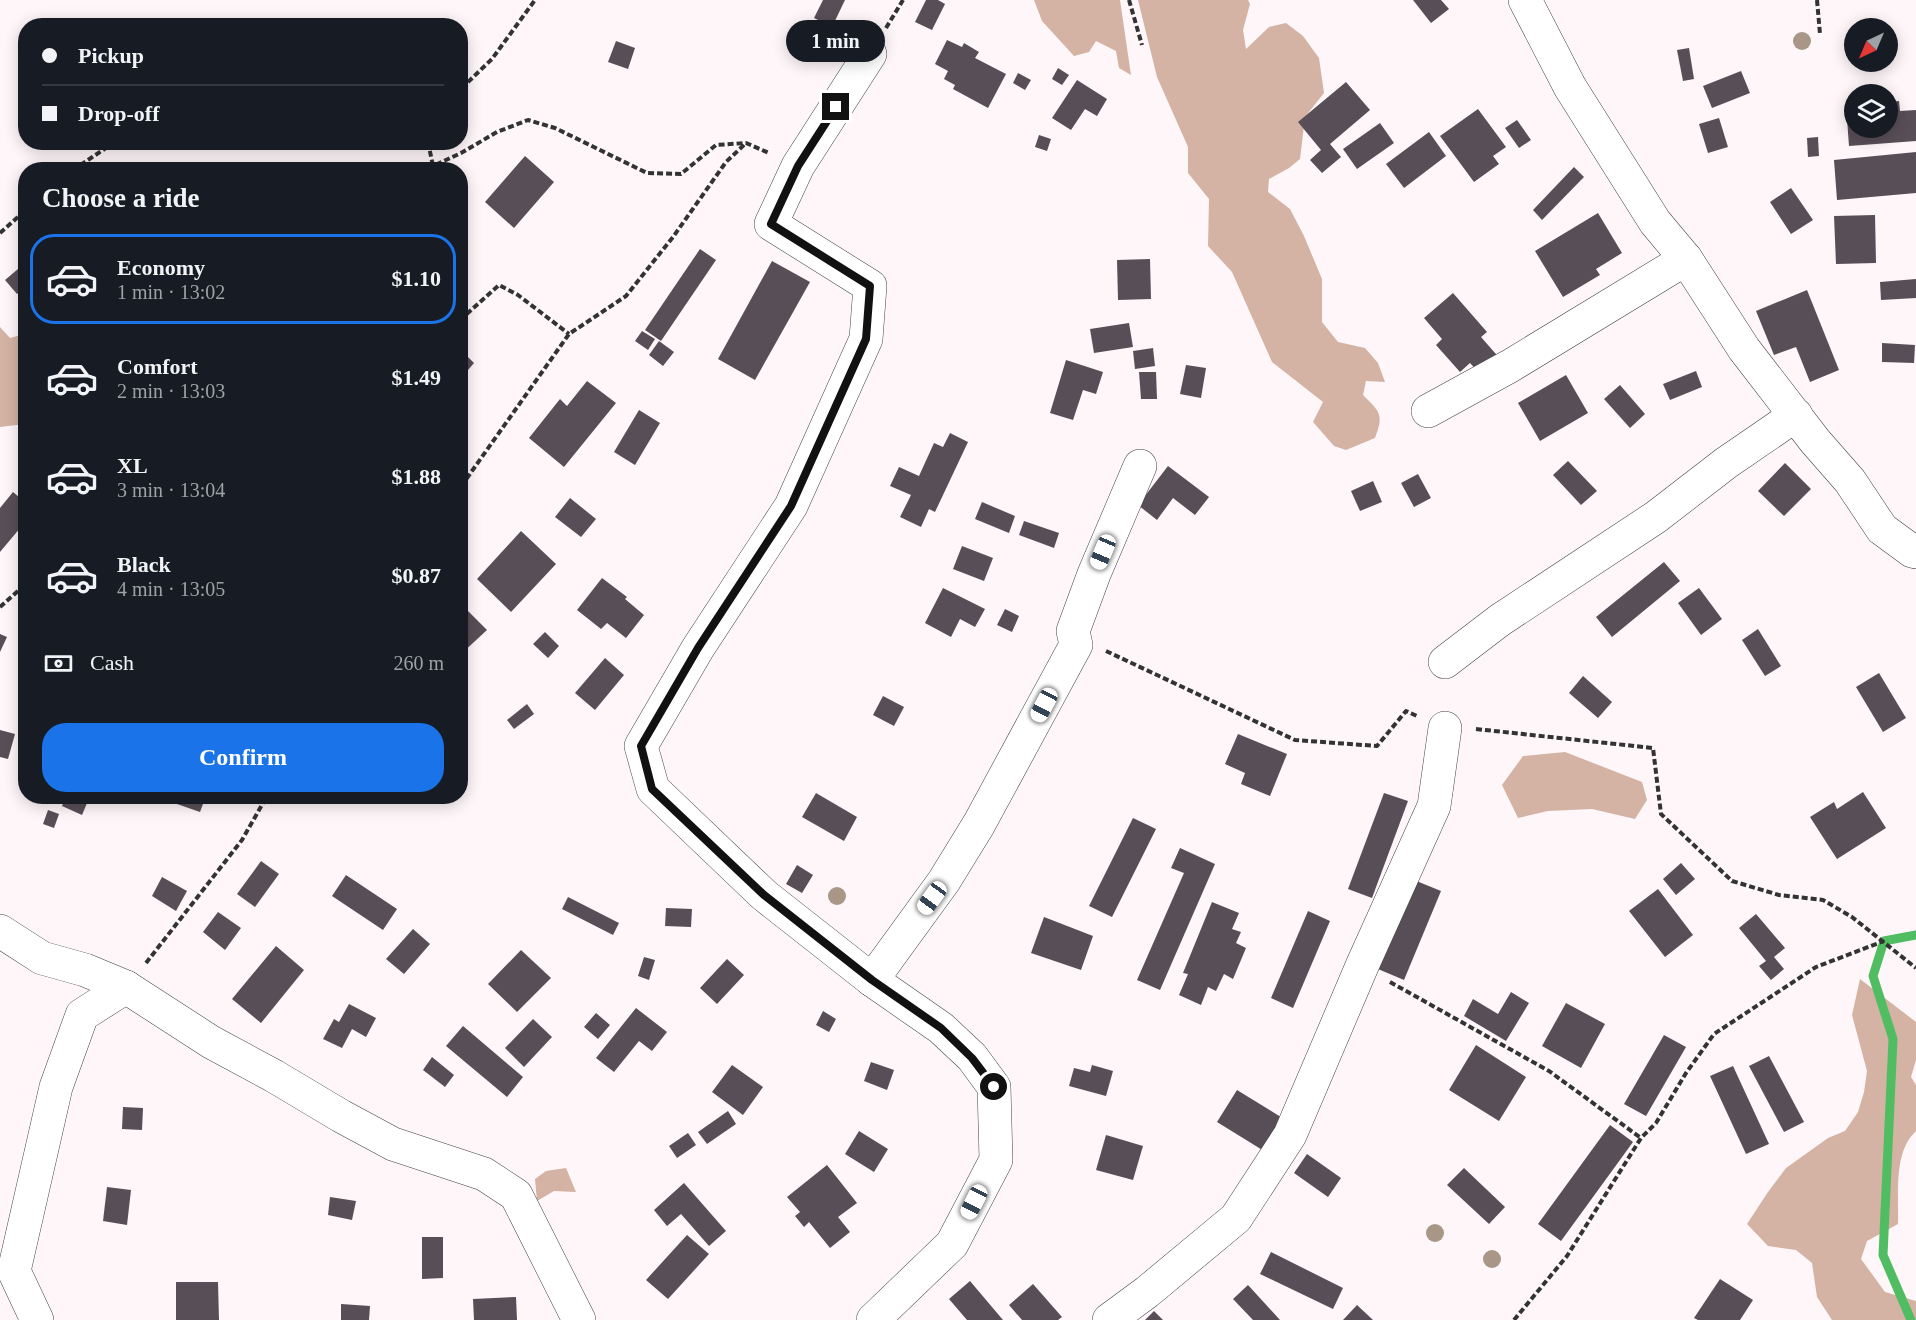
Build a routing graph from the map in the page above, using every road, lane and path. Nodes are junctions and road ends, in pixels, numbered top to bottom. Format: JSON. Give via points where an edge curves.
{"nodes":[{"id":1,"x":535,"y":0,"type":"edge"},
{"id":2,"x":1129,"y":0,"type":"edge"},
{"id":3,"x":1525,"y":0,"type":"edge"},
{"id":4,"x":1817,"y":0,"type":"edge"},
{"id":5,"x":1820,"y":34,"type":"dead end"},
{"id":6,"x":1142,"y":45,"type":"dead end"},
{"id":7,"x":870,"y":54,"type":"dead end"},
{"id":8,"x":468,"y":82,"type":"edge"},
{"id":9,"x":746,"y":143,"type":"junction"},
{"id":10,"x":468,"y":149,"type":"edge"},
{"id":11,"x":103,"y":150,"type":"edge"},
{"id":12,"x":466,"y":150,"type":"edge"},
{"id":13,"x":85,"y":162,"type":"edge"},
{"id":14,"x":442,"y":162,"type":"edge"},
{"id":15,"x":798,"y":166,"type":"junction"},
{"id":16,"x":18,"y":217,"type":"edge"},
{"id":17,"x":0,"y":233,"type":"edge"},
{"id":18,"x":1686,"y":259,"type":"junction"},
{"id":19,"x":468,"y":313,"type":"edge"},
{"id":20,"x":569,"y":334,"type":"junction"},
{"id":21,"x":1428,"y":411,"type":"dead end"},
{"id":22,"x":1797,"y":415,"type":"junction"},
{"id":23,"x":1140,"y":466,"type":"dead end"},
{"id":24,"x":468,"y":478,"type":"edge"},
{"id":25,"x":1916,"y":552,"type":"edge"},
{"id":26,"x":18,"y":591,"type":"edge"},
{"id":27,"x":0,"y":607,"type":"edge"},
{"id":28,"x":1076,"y":645,"type":"junction"},
{"id":29,"x":1445,"y":662,"type":"dead end"},
{"id":30,"x":1445,"y":728,"type":"junction"},
{"id":31,"x":262,"y":804,"type":"edge"},
{"id":32,"x":0,"y":931,"type":"edge"},
{"id":33,"x":1884,"y":941,"type":"junction"},
{"id":34,"x":1362,"y":966,"type":"junction"},
{"id":35,"x":1916,"y":968,"type":"edge"},
{"id":36,"x":872,"y":980,"type":"junction"},
{"id":37,"x":126,"y":987,"type":"junction"},
{"id":38,"x":1641,"y":1138,"type":"junction"},
{"id":39,"x":37,"y":1320,"type":"edge"},
{"id":40,"x":579,"y":1320,"type":"edge"},
{"id":41,"x":873,"y":1320,"type":"edge"},
{"id":42,"x":1109,"y":1320,"type":"edge"},
{"id":43,"x":1514,"y":1320,"type":"edge"}],
"edges":[{"from":1,"to":8,"type":"path","via":[[492,59]]},
{"from":2,"to":6,"type":"path"},
{"from":3,"to":18,"type":"street","via":[[1576,97],[1655,222]]},
{"from":4,"to":5,"type":"path"},
{"from":7,"to":15,"type":"street"},
{"from":9,"to":10,"type":"path","via":[[716,145],[681,174],[646,173],[555,128],[528,120]]},
{"from":9,"to":15,"type":"path"},
{"from":9,"to":20,"type":"path","via":[[726,162],[626,296]]},
{"from":11,"to":13,"type":"path"},
{"from":12,"to":14,"type":"path"},
{"from":15,"to":36,"type":"street","via":[[771,224],[870,286],[866,339],[791,506],[698,648],[641,746],[652,789],[764,895]]},
{"from":16,"to":17,"type":"path"},
{"from":18,"to":21,"type":"street"},
{"from":18,"to":22,"type":"street","via":[[1744,349]]},
{"from":19,"to":20,"type":"path","via":[[499,285]]},
{"from":20,"to":24,"type":"path"},
{"from":22,"to":25,"type":"street","via":[[1850,481],[1882,529]]},
{"from":22,"to":29,"type":"street"},
{"from":23,"to":28,"type":"street","via":[[1083,602],[1073,631]]},
{"from":26,"to":27,"type":"path"},
{"from":28,"to":30,"type":"path","via":[[1092,643],[1295,740],[1377,746],[1406,711]]},
{"from":28,"to":36,"type":"street","via":[[974,834]]},
{"from":30,"to":33,"type":"path","via":[[1653,748],[1661,814],[1732,881],[1779,895],[1823,900]]},
{"from":30,"to":34,"type":"street","via":[[1434,806]]},
{"from":31,"to":37,"type":"path","via":[[242,840]]},
{"from":32,"to":37,"type":"street","via":[[42,958]]},
{"from":33,"to":35,"type":"path"},
{"from":33,"to":38,"type":"path","via":[[1816,967],[1714,1034],[1656,1123]]},
{"from":34,"to":38,"type":"path","via":[[1549,1071]]},
{"from":34,"to":42,"type":"street","via":[[1290,1135],[1236,1218]]},
{"from":36,"to":41,"type":"street","via":[[941,1028],[972,1058],[994,1087],[996,1160],[952,1244]]},
{"from":37,"to":39,"type":"street","via":[[82,1016],[56,1087],[14,1271]]},
{"from":37,"to":40,"type":"street","via":[[211,1042],[393,1144],[484,1174],[516,1195]]},
{"from":38,"to":43,"type":"path","via":[[1567,1256]]}]}
